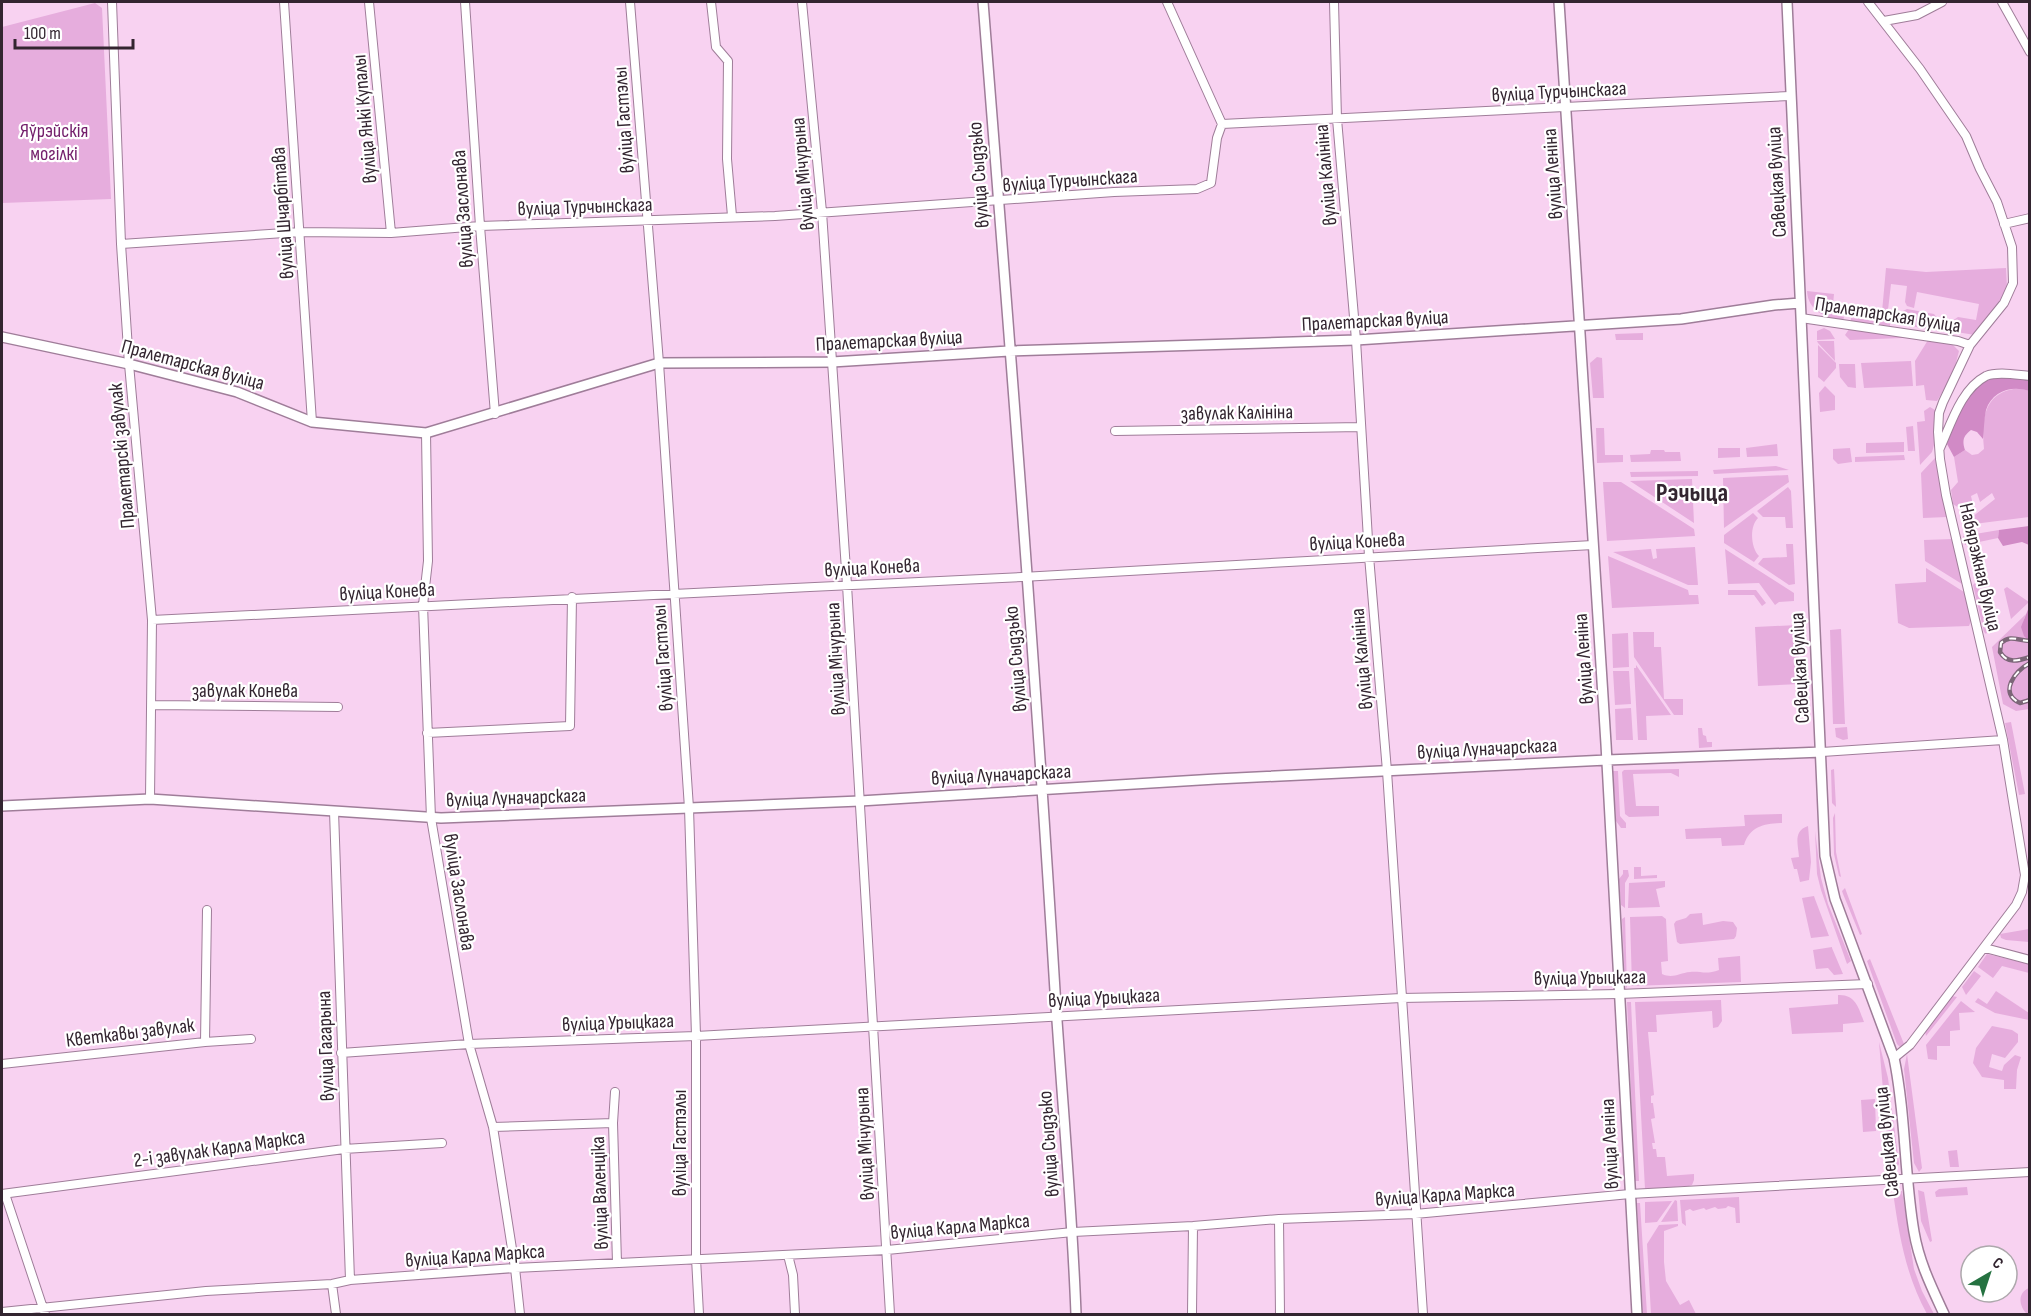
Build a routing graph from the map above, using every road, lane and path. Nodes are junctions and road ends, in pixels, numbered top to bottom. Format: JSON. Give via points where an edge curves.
{"nodes":[{"id":1,"x":112,"y":2,"type":"edge"},
{"id":2,"x":284,"y":2,"type":"edge"},
{"id":3,"x":369,"y":2,"type":"edge"},
{"id":4,"x":465,"y":2,"type":"edge"},
{"id":5,"x":630,"y":2,"type":"edge"},
{"id":6,"x":711,"y":2,"type":"edge"},
{"id":7,"x":802,"y":2,"type":"edge"},
{"id":8,"x":983,"y":2,"type":"edge"},
{"id":9,"x":1167,"y":2,"type":"edge"},
{"id":10,"x":1334,"y":2,"type":"edge"},
{"id":11,"x":1560,"y":2,"type":"edge"},
{"id":12,"x":1786,"y":2,"type":"edge"},
{"id":13,"x":1868,"y":2,"type":"edge"},
{"id":14,"x":1942,"y":2,"type":"edge"},
{"id":15,"x":2002,"y":2,"type":"edge"},
{"id":16,"x":1884,"y":21,"type":"junction"},
{"id":17,"x":2030,"y":52,"type":"edge"},
{"id":18,"x":1790,"y":96,"type":"junction"},
{"id":19,"x":1566,"y":107,"type":"junction"},
{"id":20,"x":1337,"y":119,"type":"junction"},
{"id":21,"x":1222,"y":124,"type":"junction"},
{"id":22,"x":999,"y":201,"type":"junction"},
{"id":23,"x":822,"y":212,"type":"junction"},
{"id":24,"x":732,"y":216,"type":"junction"},
{"id":25,"x":2030,"y":218,"type":"edge"},
{"id":26,"x":647,"y":221,"type":"junction"},
{"id":27,"x":2004,"y":224,"type":"junction"},
{"id":28,"x":480,"y":226,"type":"junction"},
{"id":29,"x":300,"y":232,"type":"junction"},
{"id":30,"x":391,"y":233,"type":"junction"},
{"id":31,"x":121,"y":243,"type":"junction"},
{"id":32,"x":1800,"y":303,"type":"junction"},
{"id":33,"x":1801,"y":318,"type":"junction"},
{"id":34,"x":1580,"y":324,"type":"junction"},
{"id":35,"x":2,"y":337,"type":"edge"},
{"id":36,"x":1356,"y":340,"type":"junction"},
{"id":37,"x":1970,"y":345,"type":"junction"},
{"id":38,"x":1009,"y":351,"type":"junction"},
{"id":39,"x":832,"y":362,"type":"junction"},
{"id":40,"x":659,"y":363,"type":"junction"},
{"id":41,"x":129,"y":364,"type":"junction"},
{"id":42,"x":2030,"y":376,"type":"edge"},
{"id":43,"x":495,"y":414,"type":"junction"},
{"id":44,"x":312,"y":422,"type":"junction"},
{"id":45,"x":1361,"y":427,"type":"junction"},
{"id":46,"x":1115,"y":431,"type":"dead end"},
{"id":47,"x":426,"y":433,"type":"junction"},
{"id":48,"x":1939,"y":448,"type":"junction"},
{"id":49,"x":1593,"y":545,"type":"junction"},
{"id":50,"x":1368,"y":556,"type":"junction"},
{"id":51,"x":1026,"y":577,"type":"junction"},
{"id":52,"x":848,"y":585,"type":"junction"},
{"id":53,"x":675,"y":594,"type":"junction"},
{"id":54,"x":572,"y":597,"type":"junction"},
{"id":55,"x":423,"y":605,"type":"junction"},
{"id":56,"x":152,"y":620,"type":"junction"},
{"id":57,"x":152,"y":705,"type":"junction"},
{"id":58,"x":338,"y":707,"type":"dead end"},
{"id":59,"x":427,"y":733,"type":"junction"},
{"id":60,"x":2003,"y":740,"type":"junction"},
{"id":61,"x":1822,"y":752,"type":"junction"},
{"id":62,"x":1607,"y":760,"type":"junction"},
{"id":63,"x":1387,"y":771,"type":"junction"},
{"id":64,"x":1043,"y":789,"type":"junction"},
{"id":65,"x":150,"y":800,"type":"junction"},
{"id":66,"x":860,"y":801,"type":"junction"},
{"id":67,"x":2,"y":806,"type":"edge"},
{"id":68,"x":689,"y":808,"type":"junction"},
{"id":69,"x":334,"y":811,"type":"junction"},
{"id":70,"x":431,"y":818,"type":"junction"},
{"id":71,"x":207,"y":910,"type":"dead end"},
{"id":72,"x":1985,"y":948,"type":"junction"},
{"id":73,"x":2030,"y":960,"type":"edge"},
{"id":74,"x":1868,"y":984,"type":"junction"},
{"id":75,"x":1619,"y":994,"type":"junction"},
{"id":76,"x":1401,"y":998,"type":"junction"},
{"id":77,"x":1057,"y":1016,"type":"junction"},
{"id":78,"x":874,"y":1025,"type":"junction"},
{"id":79,"x":696,"y":1036,"type":"junction"},
{"id":80,"x":251,"y":1039,"type":"dead end"},
{"id":81,"x":205,"y":1042,"type":"junction"},
{"id":82,"x":469,"y":1044,"type":"junction"},
{"id":83,"x":341,"y":1053,"type":"junction"},
{"id":84,"x":1894,"y":1058,"type":"junction"},
{"id":85,"x":2,"y":1064,"type":"edge"},
{"id":86,"x":615,"y":1092,"type":"dead end"},
{"id":87,"x":613,"y":1123,"type":"junction"},
{"id":88,"x":493,"y":1127,"type":"junction"},
{"id":89,"x":442,"y":1143,"type":"dead end"},
{"id":90,"x":344,"y":1149,"type":"junction"},
{"id":91,"x":2030,"y":1172,"type":"edge"},
{"id":92,"x":1908,"y":1178,"type":"junction"},
{"id":93,"x":3,"y":1194,"type":"edge"},
{"id":94,"x":1630,"y":1194,"type":"junction"},
{"id":95,"x":1415,"y":1215,"type":"junction"},
{"id":96,"x":1279,"y":1219,"type":"junction"},
{"id":97,"x":1193,"y":1226,"type":"junction"},
{"id":98,"x":1073,"y":1232,"type":"junction"},
{"id":99,"x":887,"y":1250,"type":"junction"},
{"id":100,"x":788,"y":1255,"type":"junction"},
{"id":101,"x":696,"y":1258,"type":"junction"},
{"id":102,"x":617,"y":1263,"type":"junction"},
{"id":103,"x":515,"y":1268,"type":"junction"},
{"id":104,"x":350,"y":1280,"type":"junction"},
{"id":105,"x":332,"y":1284,"type":"junction"},
{"id":106,"x":44,"y":1311,"type":"edge"},
{"id":107,"x":2,"y":1312,"type":"edge"},
{"id":108,"x":336,"y":1314,"type":"edge"},
{"id":109,"x":520,"y":1314,"type":"edge"},
{"id":110,"x":699,"y":1314,"type":"edge"},
{"id":111,"x":795,"y":1314,"type":"edge"},
{"id":112,"x":890,"y":1314,"type":"edge"},
{"id":113,"x":1076,"y":1314,"type":"edge"},
{"id":114,"x":1192,"y":1314,"type":"edge"},
{"id":115,"x":1280,"y":1314,"type":"edge"},
{"id":116,"x":1423,"y":1314,"type":"edge"},
{"id":117,"x":1637,"y":1314,"type":"edge"},
{"id":118,"x":1944,"y":1314,"type":"edge"}],
"edges":[{"from":1,"to":31,"type":"street","name":"Пралетарскі завулак"},
{"from":2,"to":29,"type":"street","name":"вуліца Шчарбітава"},
{"from":3,"to":30,"type":"street","name":"вуліца Янкі Купалы"},
{"from":4,"to":28,"type":"street","name":"вуліца Заслонава"},
{"from":5,"to":26,"type":"street","name":"вуліца Гастэлы"},
{"from":6,"to":24,"type":"street","via":[[716,47],[728,61],[727,159]]},
{"from":7,"to":23,"type":"street","name":"вуліца Мічурына"},
{"from":8,"to":22,"type":"street","name":"вуліца Сыдзько"},
{"from":9,"to":21,"type":"street"},
{"from":10,"to":20,"type":"street","name":"вуліца Калініна"},
{"from":11,"to":19,"type":"street","name":"вуліца Леніна"},
{"from":12,"to":18,"type":"street","name":"Савецкая вуліца"},
{"from":13,"to":16,"type":"street","name":"Набярэжная вуліца"},
{"from":14,"to":16,"type":"street","via":[[1917,15]]},
{"from":15,"to":17,"type":"street"},
{"from":16,"to":27,"type":"street","name":"Набярэжная вуліца","via":[[1966,136]]},
{"from":18,"to":19,"type":"street","name":"вуліца Турчынскага"},
{"from":18,"to":32,"type":"street","name":"Савецкая вуліца"},
{"from":19,"to":20,"type":"street","name":"вуліца Турчынскага"},
{"from":19,"to":34,"type":"street","name":"вуліца Леніна"},
{"from":20,"to":21,"type":"street","name":"вуліца Турчынскага"},
{"from":20,"to":36,"type":"street","name":"вуліца Калініна"},
{"from":21,"to":22,"type":"street","name":"вуліца Турчынскага","via":[[1211,183],[1197,189]]},
{"from":22,"to":23,"type":"street","name":"вуліца Турчынскага"},
{"from":22,"to":38,"type":"street","name":"вуліца Сыдзько"},
{"from":23,"to":24,"type":"street","name":"вуліца Турчынскага"},
{"from":23,"to":39,"type":"street","name":"вуліца Мічурына"},
{"from":24,"to":26,"type":"street","name":"вуліца Турчынскага"},
{"from":25,"to":27,"type":"street"},
{"from":26,"to":28,"type":"street","name":"вуліца Турчынскага"},
{"from":26,"to":40,"type":"street","name":"вуліца Гастэлы"},
{"from":27,"to":37,"type":"street","name":"Набярэжная вуліца","via":[[2012,247],[2013,283],[2004,303]]},
{"from":28,"to":30,"type":"street","name":"вуліца Турчынскага"},
{"from":28,"to":43,"type":"street","name":"вуліца Заслонава"},
{"from":29,"to":30,"type":"street","name":"вуліца Турчынскага"},
{"from":29,"to":31,"type":"street","name":"вуліца Турчынскага"},
{"from":29,"to":44,"type":"street","name":"вуліца Шчарбітава"},
{"from":31,"to":41,"type":"street","name":"Пралетарскі завулак"},
{"from":32,"to":33,"type":"street","name":"Савецкая вуліца"},
{"from":32,"to":34,"type":"street","name":"Пралетарская вуліца","via":[[1681,319]]},
{"from":33,"to":37,"type":"street","name":"Пралетарская вуліца"},
{"from":33,"to":61,"type":"street","name":"Савецкая вуліца"},
{"from":34,"to":36,"type":"street","name":"Пралетарская вуліца"},
{"from":34,"to":49,"type":"street","name":"вуліца Леніна"},
{"from":35,"to":41,"type":"street","name":"Пралетарская вуліца"},
{"from":36,"to":38,"type":"street","name":"Пралетарская вуліца"},
{"from":36,"to":45,"type":"street","name":"вуліца Калініна"},
{"from":37,"to":48,"type":"street","name":"Набярэжная вуліца","via":[[1939,413]]},
{"from":38,"to":39,"type":"street","name":"Пралетарская вуліца"},
{"from":38,"to":51,"type":"street","name":"вуліца Сыдзько"},
{"from":39,"to":40,"type":"street","name":"Пралетарская вуліца"},
{"from":39,"to":52,"type":"street","name":"вуліца Мічурына"},
{"from":40,"to":43,"type":"street","name":"Пралетарская вуліца"},
{"from":40,"to":53,"type":"street","name":"вуліца Гастэлы"},
{"from":41,"to":44,"type":"street","name":"Пралетарская вуліца","via":[[237,392]]},
{"from":41,"to":56,"type":"street","name":"Пралетарскі завулак"},
{"from":42,"to":48,"type":"street","via":[[1987,376],[1977,383],[1965,395]]},
{"from":43,"to":47,"type":"street","name":"Пралетарская вуліца"},
{"from":44,"to":47,"type":"street","name":"Пралетарская вуліца"},
{"from":45,"to":46,"type":"street","name":"завулак Калініна"},
{"from":45,"to":50,"type":"street","name":"вуліца Калініна"},
{"from":47,"to":55,"type":"street","name":"вуліца Заслонава","via":[[428,561]]},
{"from":48,"to":60,"type":"street","name":"Набярэжная вуліца"},
{"from":49,"to":50,"type":"street","name":"вуліца Конева"},
{"from":49,"to":62,"type":"street","name":"вуліца Леніна"},
{"from":50,"to":51,"type":"street","name":"вуліца Конева"},
{"from":50,"to":63,"type":"street","name":"вуліца Калініна"},
{"from":51,"to":52,"type":"street","name":"вуліца Конева"},
{"from":51,"to":64,"type":"street","name":"вуліца Сыдзько"},
{"from":52,"to":53,"type":"street","name":"вуліца Конева"},
{"from":52,"to":66,"type":"street","name":"вуліца Мічурына"},
{"from":53,"to":54,"type":"street","name":"вуліца Конева"},
{"from":53,"to":68,"type":"street","name":"вуліца Гастэлы"},
{"from":54,"to":55,"type":"street","name":"вуліца Конева"},
{"from":54,"to":59,"type":"street","via":[[570,726]]},
{"from":55,"to":56,"type":"street","name":"вуліца Конева"},
{"from":55,"to":59,"type":"street","name":"вуліца Заслонава"},
{"from":56,"to":57,"type":"street","name":"Пралетарскі завулак"},
{"from":57,"to":58,"type":"street","name":"завулак Конева"},
{"from":57,"to":65,"type":"street","name":"Пралетарскі завулак"},
{"from":59,"to":70,"type":"street","name":"вуліца Заслонава"},
{"from":60,"to":61,"type":"street","name":"вуліца Луначарскага"},
{"from":60,"to":72,"type":"street","name":"Набярэжная вуліца","via":[[2025,875],[2016,905]]},
{"from":61,"to":62,"type":"street","name":"вуліца Луначарскага"},
{"from":61,"to":74,"type":"street","name":"Савецкая вуліца","via":[[1828,875]]},
{"from":62,"to":63,"type":"street","name":"вуліца Луначарскага"},
{"from":62,"to":75,"type":"street","name":"вуліца Леніна"},
{"from":63,"to":64,"type":"street","name":"вуліца Луначарскага"},
{"from":63,"to":76,"type":"street","name":"вуліца Калініна"},
{"from":64,"to":66,"type":"street","name":"вуліца Луначарскага"},
{"from":64,"to":77,"type":"street","name":"вуліца Сыдзько"},
{"from":65,"to":67,"type":"street","name":"вуліца Луначарскага"},
{"from":65,"to":69,"type":"street","name":"вуліца Луначарскага"},
{"from":66,"to":68,"type":"street","name":"вуліца Луначарскага"},
{"from":66,"to":78,"type":"street","name":"вуліца Мічурына"},
{"from":68,"to":70,"type":"street","name":"вуліца Луначарскага"},
{"from":68,"to":79,"type":"street","name":"вуліца Гастэлы"},
{"from":69,"to":70,"type":"street","name":"вуліца Луначарскага"},
{"from":69,"to":83,"type":"street","name":"вуліца Гагарына"},
{"from":70,"to":82,"type":"street","name":"вуліца Заслонава"},
{"from":71,"to":81,"type":"street","name":"Кветкавы завулак"},
{"from":72,"to":73,"type":"street"},
{"from":72,"to":84,"type":"street","name":"Набярэжная вуліца","via":[[1910,1045]]},
{"from":74,"to":75,"type":"street","name":"вуліца Урыцкага"},
{"from":74,"to":84,"type":"street","name":"Савецкая вуліца"},
{"from":75,"to":76,"type":"street","name":"вуліца Урыцкага"},
{"from":75,"to":94,"type":"street","name":"вуліца Леніна"},
{"from":76,"to":77,"type":"street","name":"вуліца Урыцкага"},
{"from":76,"to":95,"type":"street","name":"вуліца Калініна"},
{"from":77,"to":78,"type":"street","name":"вуліца Урыцкага"},
{"from":77,"to":98,"type":"street","name":"вуліца Сыдзько"},
{"from":78,"to":79,"type":"street","name":"вуліца Урыцкага"},
{"from":78,"to":99,"type":"street","name":"вуліца Мічурына"},
{"from":79,"to":82,"type":"street","name":"вуліца Урыцкага"},
{"from":79,"to":101,"type":"street","name":"вуліца Гастэлы"},
{"from":80,"to":81,"type":"street"},
{"from":81,"to":85,"type":"street","name":"Кветкавы завулак"},
{"from":82,"to":83,"type":"street","name":"вуліца Урыцкага"},
{"from":82,"to":88,"type":"street","name":"вуліца Заслонава"},
{"from":83,"to":90,"type":"street","name":"вуліца Гагарына"},
{"from":84,"to":92,"type":"street","name":"Савецкая вуліца"},
{"from":86,"to":87,"type":"street","name":"вуліца Валенціка"},
{"from":87,"to":88,"type":"street","name":"вуліца Валенціка"},
{"from":87,"to":102,"type":"street","name":"вуліца Валенціка"},
{"from":88,"to":103,"type":"street","name":"вуліца Заслонава"},
{"from":89,"to":90,"type":"street","name":"2-і завулак Карла Маркса"},
{"from":90,"to":93,"type":"street","name":"2-і завулак Карла Маркса"},
{"from":90,"to":104,"type":"street","name":"вуліца Гагарына"},
{"from":91,"to":92,"type":"street","name":"вуліца Карла Маркса"},
{"from":92,"to":94,"type":"street","name":"вуліца Карла Маркса"},
{"from":92,"to":118,"type":"street","name":"Савецкая вуліца","via":[[1914,1233],[1925,1273]]},
{"from":93,"to":106,"type":"street"},
{"from":94,"to":95,"type":"street","name":"вуліца Карла Маркса"},
{"from":94,"to":117,"type":"street","name":"вуліца Леніна"},
{"from":95,"to":96,"type":"street","name":"вуліца Карла Маркса"},
{"from":95,"to":116,"type":"street","name":"вуліца Калініна"},
{"from":96,"to":97,"type":"street","name":"вуліца Карла Маркса"},
{"from":96,"to":115,"type":"street"},
{"from":97,"to":98,"type":"street","name":"вуліца Карла Маркса"},
{"from":97,"to":114,"type":"street"},
{"from":98,"to":99,"type":"street","name":"вуліца Карла Маркса"},
{"from":98,"to":113,"type":"street","name":"вуліца Сыдзько"},
{"from":99,"to":100,"type":"street","name":"вуліца Карла Маркса"},
{"from":99,"to":112,"type":"street","name":"вуліца Мічурына"},
{"from":100,"to":101,"type":"street","name":"вуліца Карла Маркса"},
{"from":100,"to":111,"type":"street"},
{"from":101,"to":102,"type":"street","name":"вуліца Карла Маркса"},
{"from":101,"to":110,"type":"street","name":"вуліца Гастэлы"},
{"from":102,"to":103,"type":"street","name":"вуліца Карла Маркса"},
{"from":103,"to":104,"type":"street","name":"вуліца Карла Маркса"},
{"from":103,"to":109,"type":"street","name":"вуліца Заслонава"},
{"from":104,"to":105,"type":"street","name":"вуліца Карла Маркса"},
{"from":105,"to":106,"type":"street","name":"вуліца Карла Маркса","via":[[206,1291]]},
{"from":105,"to":108,"type":"street"},
{"from":106,"to":107,"type":"street","name":"вуліца Карла Маркса"}]}
